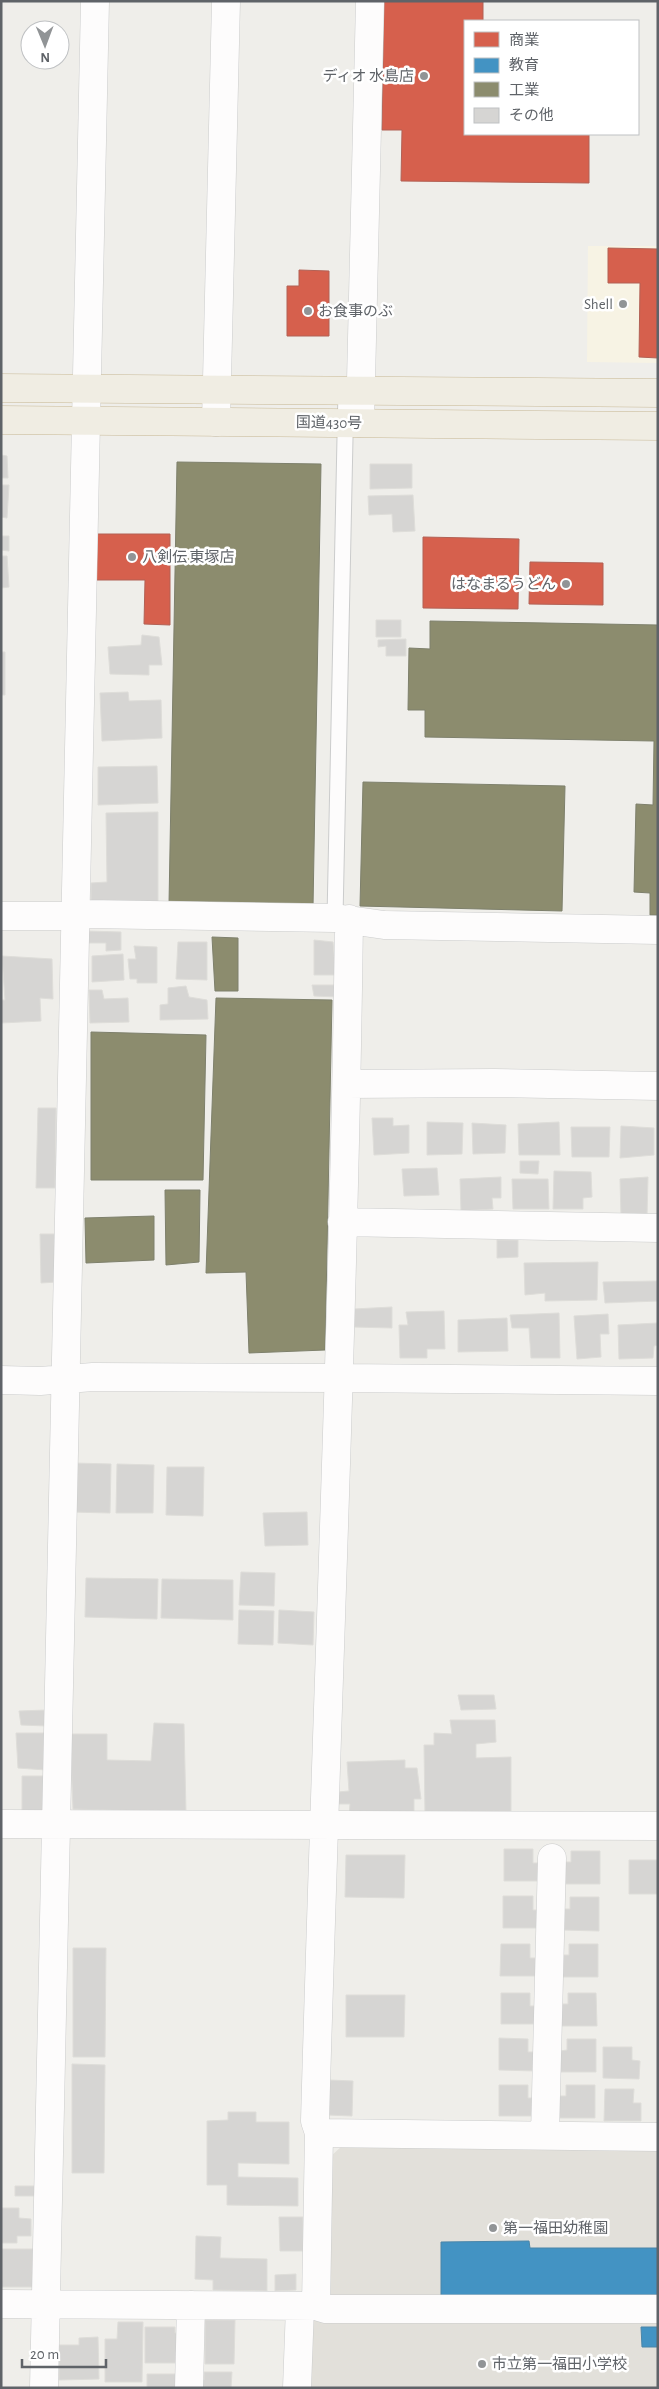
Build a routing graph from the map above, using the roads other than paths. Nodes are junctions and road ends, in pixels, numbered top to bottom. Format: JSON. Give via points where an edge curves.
{"nodes":[{"id":1,"x":95,"y":1,"type":"edge"},
{"id":2,"x":226,"y":1,"type":"edge"},
{"id":3,"x":370,"y":1,"type":"edge"},
{"id":4,"x":1,"y":388,"type":"edge"},
{"id":5,"x":87,"y":388,"type":"junction"},
{"id":6,"x":216,"y":390,"type":"junction"},
{"id":7,"x":353,"y":390,"type":"junction"},
{"id":8,"x":658,"y":393,"type":"edge"},
{"id":9,"x":1,"y":420,"type":"edge"},
{"id":10,"x":86,"y":421,"type":"junction"},
{"id":11,"x":216,"y":422,"type":"junction"},
{"id":12,"x":352,"y":423,"type":"junction"},
{"id":13,"x":658,"y":426,"type":"edge"},
{"id":14,"x":1,"y":916,"type":"edge"},
{"id":15,"x":75,"y":916,"type":"junction"},
{"id":16,"x":342,"y":919,"type":"junction"},
{"id":17,"x":658,"y":930,"type":"edge"},
{"id":18,"x":347,"y":1084,"type":"junction"},
{"id":19,"x":658,"y":1086,"type":"edge"},
{"id":20,"x":342,"y":1222,"type":"junction"},
{"id":21,"x":658,"y":1228,"type":"edge"},
{"id":22,"x":339,"y":1378,"type":"junction"},
{"id":23,"x":65,"y":1379,"type":"junction"},
{"id":24,"x":1,"y":1380,"type":"edge"},
{"id":25,"x":658,"y":1381,"type":"edge"},
{"id":26,"x":1,"y":1824,"type":"edge"},
{"id":27,"x":56,"y":1825,"type":"junction"},
{"id":28,"x":323,"y":1826,"type":"junction"},
{"id":29,"x":658,"y":1826,"type":"edge"},
{"id":30,"x":552,"y":1858,"type":"dead end"},
{"id":31,"x":319,"y":2133,"type":"junction"},
{"id":32,"x":545,"y":2135,"type":"junction"},
{"id":33,"x":658,"y":2137,"type":"edge"},
{"id":34,"x":1,"y":2304,"type":"edge"},
{"id":35,"x":46,"y":2304,"type":"junction"},
{"id":36,"x":191,"y":2305,"type":"junction"},
{"id":37,"x":308,"y":2306,"type":"junction"},
{"id":38,"x":658,"y":2309,"type":"edge"},
{"id":39,"x":44,"y":2388,"type":"edge"},
{"id":40,"x":189,"y":2388,"type":"edge"},
{"id":41,"x":297,"y":2388,"type":"edge"}],
"edges":[{"from":1,"to":5,"type":"street"},
{"from":2,"to":6,"type":"street"},
{"from":3,"to":7,"type":"street"},
{"from":4,"to":5,"type":"highway"},
{"from":5,"to":6,"type":"highway"},
{"from":5,"to":10,"type":"street"},
{"from":6,"to":7,"type":"highway"},
{"from":6,"to":11,"type":"street"},
{"from":7,"to":8,"type":"highway"},
{"from":7,"to":12,"type":"street"},
{"from":9,"to":10,"type":"highway","name":"国道430号"},
{"from":10,"to":11,"type":"highway","name":"国道430号"},
{"from":10,"to":15,"type":"street"},
{"from":11,"to":12,"type":"highway","name":"国道430号"},
{"from":12,"to":13,"type":"highway","name":"国道430号"},
{"from":12,"to":16,"type":"lane"},
{"from":14,"to":15,"type":"street"},
{"from":15,"to":16,"type":"street"},
{"from":15,"to":23,"type":"street"},
{"from":16,"to":17,"type":"street","via":[[384,925]]},
{"from":16,"to":18,"type":"street"},
{"from":18,"to":19,"type":"street"},
{"from":18,"to":20,"type":"street"},
{"from":20,"to":21,"type":"street"},
{"from":20,"to":22,"type":"street"},
{"from":22,"to":23,"type":"street"},
{"from":22,"to":25,"type":"street"},
{"from":22,"to":28,"type":"street"},
{"from":23,"to":24,"type":"street"},
{"from":23,"to":27,"type":"street"},
{"from":26,"to":27,"type":"street"},
{"from":27,"to":28,"type":"street"},
{"from":27,"to":35,"type":"street"},
{"from":28,"to":29,"type":"street"},
{"from":28,"to":31,"type":"street","via":[[315,2121]]},
{"from":30,"to":32,"type":"street"},
{"from":31,"to":32,"type":"street"},
{"from":31,"to":37,"type":"street"},
{"from":32,"to":33,"type":"street"},
{"from":34,"to":35,"type":"street"},
{"from":35,"to":36,"type":"street"},
{"from":35,"to":39,"type":"street"},
{"from":36,"to":37,"type":"street"},
{"from":36,"to":40,"type":"street"},
{"from":37,"to":38,"type":"street","via":[[326,2310]]},
{"from":37,"to":41,"type":"street"}]}
